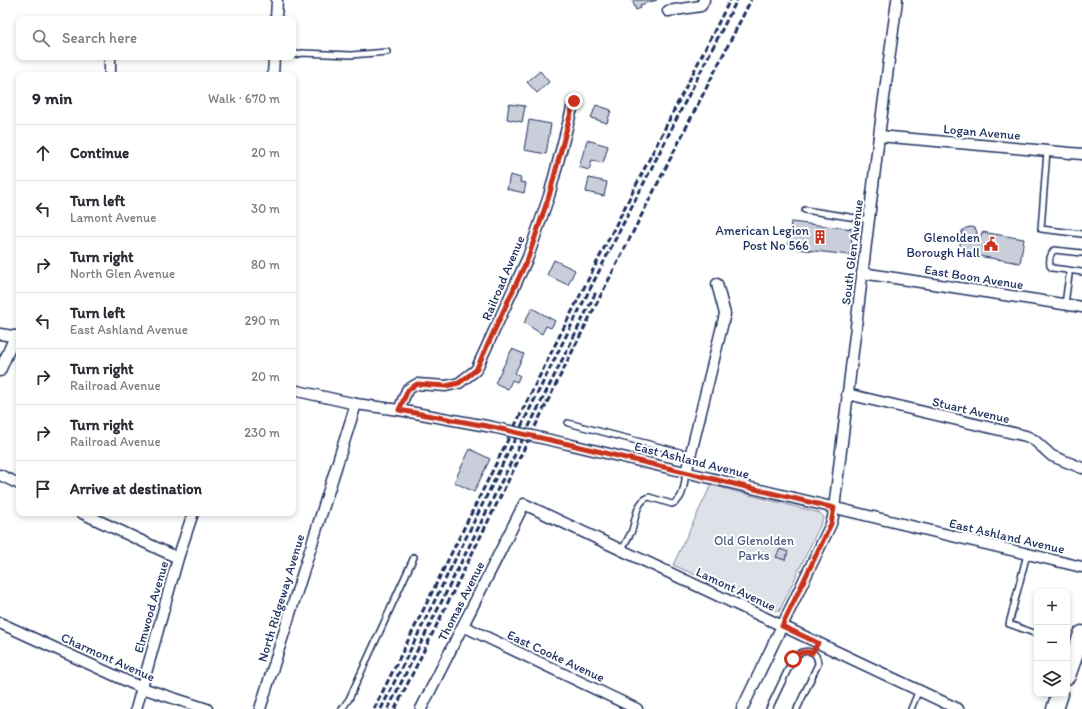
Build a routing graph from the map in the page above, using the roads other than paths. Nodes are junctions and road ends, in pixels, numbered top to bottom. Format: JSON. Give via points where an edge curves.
{"nodes":[{"id":1,"x":277,"y":0,"type":"edge"},
{"id":2,"x":704,"y":0,"type":"edge"},
{"id":3,"x":897,"y":0,"type":"edge"},
{"id":4,"x":668,"y":10,"type":"dead end"},
{"id":5,"x":276,"y":16,"type":"edge"},
{"id":6,"x":387,"y":52,"type":"dead end"},
{"id":7,"x":296,"y":54,"type":"edge"},
{"id":8,"x":110,"y":60,"type":"edge"},
{"id":9,"x":274,"y":60,"type":"edge"},
{"id":10,"x":110,"y":72,"type":"edge"},
{"id":11,"x":273,"y":72,"type":"edge"},
{"id":12,"x":574,"y":101,"type":"dead end"},
{"id":13,"x":879,"y":136,"type":"junction"},
{"id":14,"x":1047,"y":151,"type":"junction"},
{"id":15,"x":1082,"y":154,"type":"edge"},
{"id":16,"x":805,"y":210,"type":"dead end"},
{"id":17,"x":869,"y":220,"type":"junction"},
{"id":18,"x":1082,"y":234,"type":"edge"},
{"id":19,"x":1082,"y":253,"type":"edge"},
{"id":20,"x":1066,"y":270,"type":"junction"},
{"id":21,"x":862,"y":272,"type":"junction"},
{"id":22,"x":1082,"y":272,"type":"edge"},
{"id":23,"x":717,"y":284,"type":"dead end"},
{"id":24,"x":1065,"y":304,"type":"junction"},
{"id":25,"x":1082,"y":307,"type":"edge"},
{"id":26,"x":0,"y":334,"type":"edge"},
{"id":27,"x":16,"y":337,"type":"edge"},
{"id":28,"x":16,"y":339,"type":"edge"},
{"id":29,"x":0,"y":371,"type":"edge"},
{"id":30,"x":296,"y":391,"type":"edge"},
{"id":31,"x":847,"y":394,"type":"junction"},
{"id":32,"x":356,"y":404,"type":"junction"},
{"id":33,"x":399,"y":410,"type":"junction"},
{"id":34,"x":568,"y":423,"type":"dead end"},
{"id":35,"x":691,"y":455,"type":"junction"},
{"id":36,"x":1082,"y":468,"type":"edge"},
{"id":37,"x":686,"y":473,"type":"junction"},
{"id":38,"x":0,"y":475,"type":"edge"},
{"id":39,"x":16,"y":483,"type":"edge"},
{"id":40,"x":524,"y":504,"type":"joint"},
{"id":41,"x":834,"y":508,"type":"junction"},
{"id":42,"x":88,"y":516,"type":"edge"},
{"id":43,"x":191,"y":516,"type":"edge"},
{"id":44,"x":622,"y":550,"type":"junction"},
{"id":45,"x":1027,"y":554,"type":"junction"},
{"id":46,"x":414,"y":557,"type":"dead end"},
{"id":47,"x":178,"y":558,"type":"junction"},
{"id":48,"x":1082,"y":567,"type":"edge"},
{"id":49,"x":0,"y":622,"type":"edge"},
{"id":50,"x":463,"y":626,"type":"junction"},
{"id":51,"x":782,"y":626,"type":"junction"},
{"id":52,"x":1034,"y":633,"type":"edge"},
{"id":53,"x":1082,"y":634,"type":"edge"},
{"id":54,"x":818,"y":643,"type":"junction"},
{"id":55,"x":812,"y":653,"type":"junction"},
{"id":56,"x":1070,"y":664,"type":"edge"},
{"id":57,"x":142,"y":688,"type":"junction"},
{"id":58,"x":919,"y":690,"type":"junction"},
{"id":59,"x":1059,"y":697,"type":"edge"},
{"id":60,"x":136,"y":709,"type":"edge"},
{"id":61,"x":207,"y":709,"type":"edge"},
{"id":62,"x":260,"y":709,"type":"edge"},
{"id":63,"x":342,"y":709,"type":"edge"},
{"id":64,"x":421,"y":709,"type":"edge"},
{"id":65,"x":637,"y":709,"type":"edge"},
{"id":66,"x":742,"y":709,"type":"edge"},
{"id":67,"x":769,"y":709,"type":"edge"},
{"id":68,"x":797,"y":709,"type":"edge"},
{"id":69,"x":911,"y":709,"type":"edge"},
{"id":70,"x":958,"y":709,"type":"edge"},
{"id":71,"x":1055,"y":709,"type":"edge"}],
"edges":[{"from":1,"to":5,"type":"street"},
{"from":2,"to":4,"type":"street","via":[[701,6]]},
{"from":3,"to":13,"type":"street","name":"South Glen Avenue"},
{"from":6,"to":7,"type":"lane","via":[[351,56]]},
{"from":8,"to":10,"type":"street"},
{"from":9,"to":11,"type":"street"},
{"from":12,"to":33,"type":"street","name":"Railroad Avenue","via":[[549,196],[528,258],[476,370],[459,383],[446,386],[417,384],[408,390]]},
{"from":13,"to":14,"type":"street","name":"Logan Avenue"},
{"from":13,"to":17,"type":"street","name":"South Glen Avenue"},
{"from":14,"to":15,"type":"street","name":"Logan Avenue"},
{"from":14,"to":18,"type":"lane","via":[[1041,228]]},
{"from":16,"to":17,"type":"lane"},
{"from":17,"to":21,"type":"street","name":"South Glen Avenue"},
{"from":19,"to":20,"type":"lane","via":[[1058,250],[1051,252],[1050,266]]},
{"from":20,"to":22,"type":"lane"},
{"from":20,"to":24,"type":"lane","via":[[1070,275]]},
{"from":21,"to":24,"type":"street","name":"East Boon Avenue"},
{"from":21,"to":31,"type":"street","name":"South Glen Avenue"},
{"from":23,"to":35,"type":"street","via":[[725,314]]},
{"from":24,"to":25,"type":"street","name":"East Boon Avenue"},
{"from":26,"to":27,"type":"street"},
{"from":28,"to":29,"type":"street"},
{"from":30,"to":32,"type":"street","name":"East Ashland Avenue"},
{"from":31,"to":36,"type":"street","name":"Stuart Avenue","via":[[1026,436],[1052,456]]},
{"from":31,"to":41,"type":"street","name":"South Glen Avenue"},
{"from":32,"to":33,"type":"street","name":"East Ashland Avenue"},
{"from":32,"to":62,"type":"street","name":"North Ridgeway Avenue"},
{"from":33,"to":37,"type":"street","name":"East Ashland Avenue","bridge":true,"via":[[492,427]]},
{"from":34,"to":35,"type":"lane"},
{"from":35,"to":37,"type":"street"},
{"from":37,"to":41,"type":"street","name":"East Ashland Avenue"},
{"from":37,"to":44,"type":"lane","via":[[681,496],[675,503],[649,497],[643,501]]},
{"from":38,"to":39,"type":"street"},
{"from":40,"to":44,"type":"street","name":"Lamont Avenue"},
{"from":40,"to":50,"type":"street","name":"Thomas Avenue"},
{"from":41,"to":45,"type":"street","name":"East Ashland Avenue"},
{"from":41,"to":51,"type":"street","name":"South Glen Avenue","via":[[831,524]]},
{"from":42,"to":47,"type":"street"},
{"from":43,"to":47,"type":"street","name":"Elmwood Avenue"},
{"from":44,"to":51,"type":"street","name":"Lamont Avenue"},
{"from":45,"to":48,"type":"street","name":"East Ashland Avenue"},
{"from":45,"to":52,"type":"lane","via":[[1009,624]]},
{"from":46,"to":63,"type":"lane","via":[[349,699]]},
{"from":47,"to":57,"type":"street","name":"Elmwood Avenue"},
{"from":49,"to":57,"type":"street","name":"Charmont Avenue"},
{"from":50,"to":64,"type":"street","name":"Thomas Avenue"},
{"from":50,"to":65,"type":"street","name":"East Cooke Avenue"},
{"from":51,"to":54,"type":"street","name":"Lamont Avenue"},
{"from":51,"to":66,"type":"street","name":"South Glen Avenue"},
{"from":53,"to":56,"type":"main road","via":[[1074,648]]},
{"from":54,"to":55,"type":"lane"},
{"from":54,"to":58,"type":"street","name":"Lamont Avenue"},
{"from":55,"to":67,"type":"lane","via":[[803,652],[793,659]]},
{"from":55,"to":68,"type":"lane","via":[[818,664]]},
{"from":57,"to":60,"type":"street","name":"Elmwood Avenue"},
{"from":57,"to":61,"type":"street","name":"Charmont Avenue"},
{"from":58,"to":69,"type":"lane"},
{"from":58,"to":70,"type":"street","name":"Lamont Avenue"},
{"from":59,"to":71,"type":"main road"}]}
